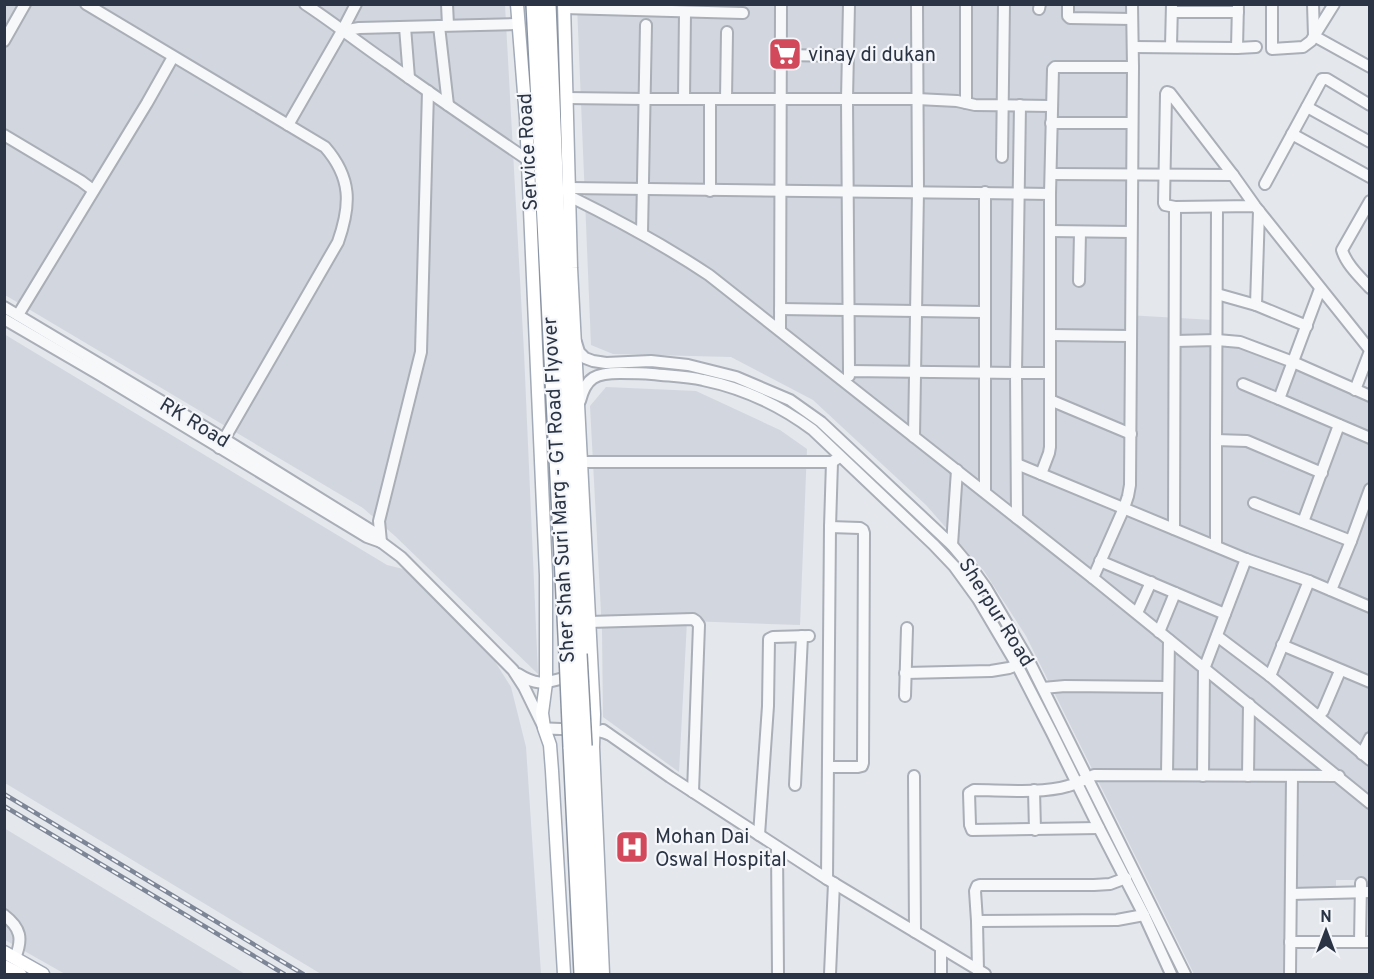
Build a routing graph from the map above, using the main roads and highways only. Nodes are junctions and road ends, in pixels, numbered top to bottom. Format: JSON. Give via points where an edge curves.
{"nodes":[{"id":1,"x":516,"y":4,"type":"edge"},
{"id":2,"x":534,"y":4,"type":"edge"},
{"id":3,"x":548,"y":4,"type":"edge"},
{"id":4,"x":564,"y":6,"type":"edge"},
{"id":5,"x":547,"y":650,"type":"junction"},
{"id":6,"x":579,"y":655,"type":"junction"},
{"id":7,"x":577,"y":747,"type":"junction"},
{"id":8,"x":8,"y":959,"type":"edge"},
{"id":9,"x":20,"y":975,"type":"edge"},
{"id":10,"x":43,"y":975,"type":"edge"},
{"id":11,"x":564,"y":975,"type":"edge"},
{"id":12,"x":582,"y":975,"type":"edge"},
{"id":13,"x":595,"y":975,"type":"edge"},
{"id":14,"x":603,"y":975,"type":"edge"}],
"edges":[{"from":1,"to":5,"type":"main road","name":"Service Road","via":[[528,160]]},
{"from":2,"to":6,"type":"highway","name":"Sher Shah Suri Marg - GT Road Flyover"},
{"from":3,"to":6,"type":"highway","name":"Sher Shah Suri Marg - GT Road Flyover"},
{"from":4,"to":6,"type":"main road","name":"Service Road","via":[[589,622]]},
{"from":5,"to":6,"type":"main road","via":[[555,661],[567,667],[586,661]]},
{"from":5,"to":11,"type":"main road","name":"Service Road","via":[[544,728],[550,745]]},
{"from":6,"to":7,"type":"highway","name":"Sher Shah Suri Marg - GT Road Flyover","bridge":true},
{"from":6,"to":14,"type":"main road","name":"Service Road","via":[[593,691]]},
{"from":7,"to":12,"type":"highway","name":"Sher Shah Suri Marg - GT Road Flyover"},
{"from":7,"to":13,"type":"highway","name":"Sher Shah Suri Marg - GT Road Flyover"},
{"from":8,"to":9,"type":"main road"},
{"from":8,"to":10,"type":"main road"}]}
